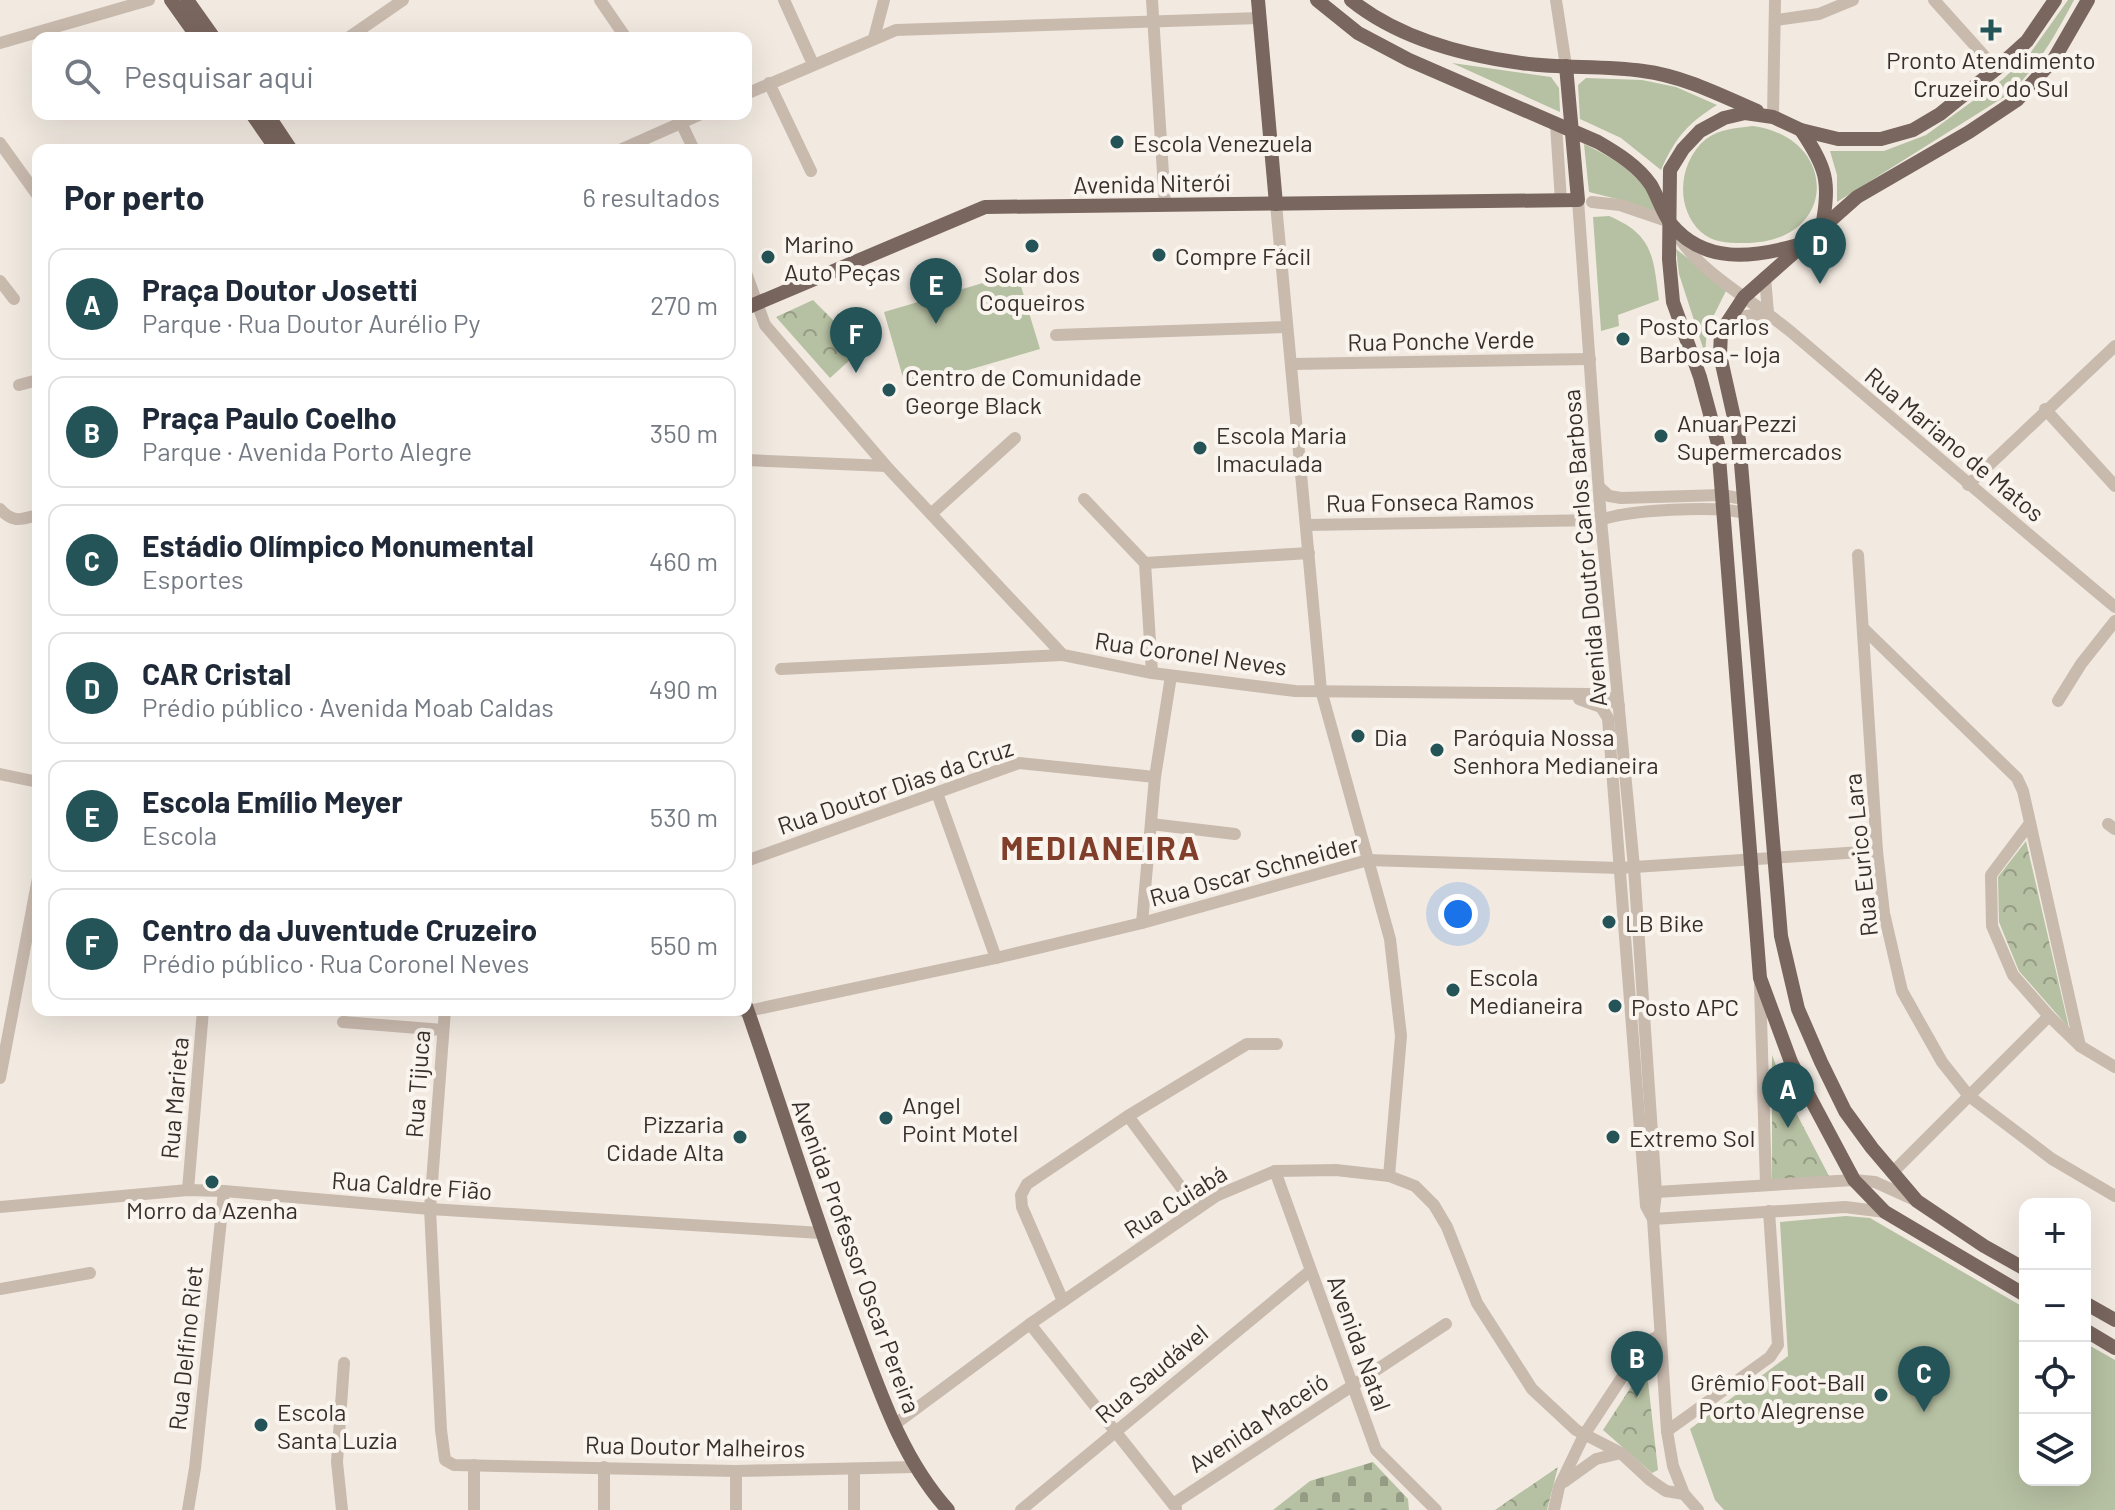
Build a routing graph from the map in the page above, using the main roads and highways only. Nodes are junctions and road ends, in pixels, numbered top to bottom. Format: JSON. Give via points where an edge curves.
{"nodes":[{"id":1,"x":171,"y":0,"type":"edge"},
{"id":2,"x":187,"y":0,"type":"edge"},
{"id":3,"x":1258,"y":0,"type":"edge"},
{"id":4,"x":1317,"y":0,"type":"edge"},
{"id":5,"x":1351,"y":0,"type":"edge"},
{"id":6,"x":2055,"y":0,"type":"edge"},
{"id":7,"x":2088,"y":0,"type":"edge"},
{"id":8,"x":194,"y":32,"type":"edge"},
{"id":9,"x":210,"y":32,"type":"edge"},
{"id":10,"x":1566,"y":66,"type":"junction"},
{"id":11,"x":1773,"y":117,"type":"junction"},
{"id":12,"x":256,"y":120,"type":"edge"},
{"id":13,"x":271,"y":120,"type":"edge"},
{"id":14,"x":1801,"y":130,"type":"junction"},
{"id":15,"x":1573,"y":132,"type":"junction"},
{"id":16,"x":273,"y":144,"type":"edge"},
{"id":17,"x":287,"y":144,"type":"edge"},
{"id":18,"x":1585,"y":201,"type":"joint"},
{"id":19,"x":1276,"y":204,"type":"junction"},
{"id":20,"x":1670,"y":222,"type":"junction"},
{"id":21,"x":1822,"y":226,"type":"junction"},
{"id":22,"x":1802,"y":244,"type":"junction"},
{"id":23,"x":752,"y":306,"type":"edge"},
{"id":24,"x":746,"y":1016,"type":"edge"},
{"id":25,"x":2019,"y":1266,"type":"edge"},
{"id":26,"x":2019,"y":1291,"type":"edge"},
{"id":27,"x":2091,"y":1306,"type":"edge"},
{"id":28,"x":2115,"y":1320,"type":"edge"},
{"id":29,"x":2091,"y":1334,"type":"edge"},
{"id":30,"x":2115,"y":1348,"type":"edge"},
{"id":31,"x":948,"y":1510,"type":"edge"}],
"edges":[{"from":1,"to":8,"type":"main road"},
{"from":2,"to":9,"type":"main road"},
{"from":3,"to":19,"type":"main road"},
{"from":4,"to":15,"type":"main road","via":[[1358,33],[1409,60]]},
{"from":5,"to":10,"type":"main road","via":[[1413,37],[1462,53]]},
{"from":6,"to":14,"type":"main road","via":[[2027,41],[1940,114],[1913,130],[1881,139],[1838,139]]},
{"from":7,"to":21,"type":"main road","via":[[2054,59],[2017,100],[1861,194]]},
{"from":10,"to":11,"type":"main road","via":[[1642,70],[1678,78]]},
{"from":10,"to":15,"type":"main road","name":"Avenida Doutor Carlos Barbosa"},
{"from":11,"to":14,"type":"main road"},
{"from":11,"to":20,"type":"main road","via":[[1745,113],[1700,131],[1670,170]]},
{"from":12,"to":16,"type":"main road"},
{"from":13,"to":17,"type":"main road"},
{"from":14,"to":21,"type":"main road","via":[[1826,179]]},
{"from":15,"to":18,"type":"main road","name":"Avenida Doutor Carlos Barbosa"},
{"from":15,"to":20,"type":"main road","via":[[1622,155],[1649,183]]},
{"from":18,"to":19,"type":"main road","name":"Avenida Niterói"},
{"from":19,"to":23,"type":"main road","name":"Avenida Niterói","via":[[985,207]]},
{"from":20,"to":22,"type":"main road","via":[[1693,245],[1718,254],[1753,254]]},
{"from":20,"to":26,"type":"main road","via":[[1673,302],[1718,444],[1760,978],[1791,1062],[1854,1180],[1885,1212]]},
{"from":21,"to":22,"type":"main road"},
{"from":22,"to":25,"type":"main road","via":[[1744,297],[1721,332],[1720,355],[1739,440],[1781,936],[1798,1009],[1845,1111],[1917,1201]]},
{"from":24,"to":31,"type":"main road","name":"Avenida Professor Oscar Pereira","via":[[894,1425],[915,1467]]},
{"from":27,"to":28,"type":"main road"},
{"from":29,"to":30,"type":"main road"}]}
